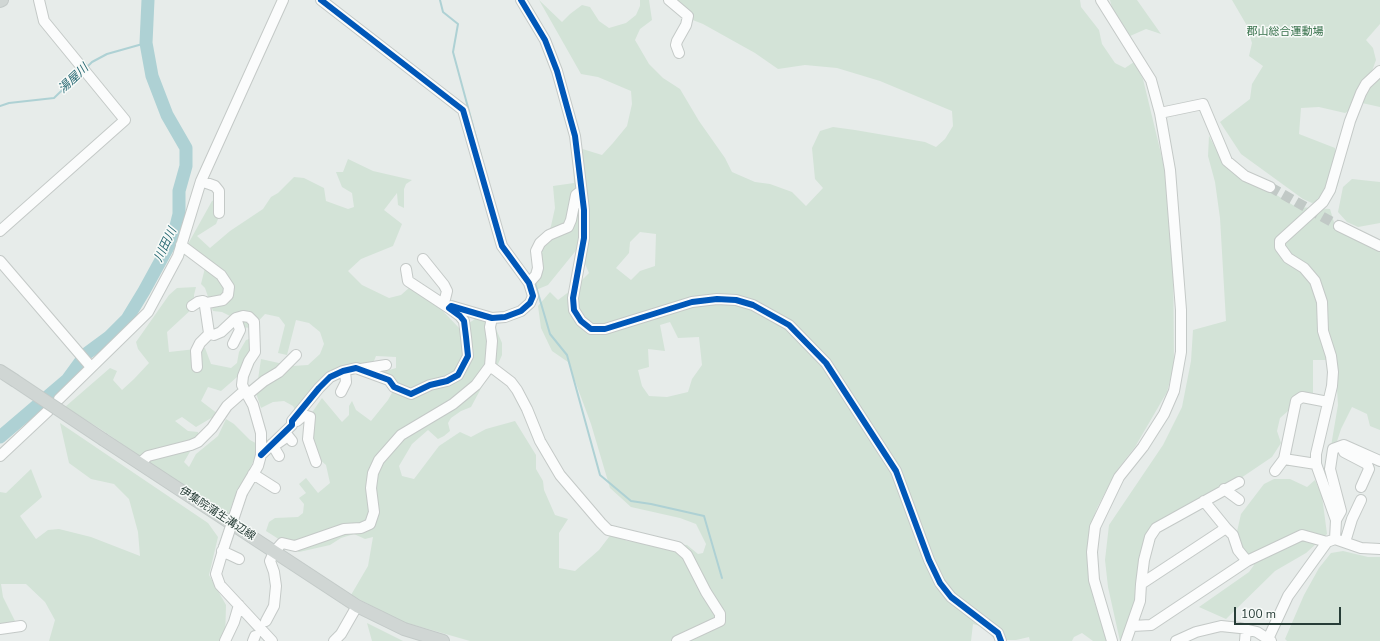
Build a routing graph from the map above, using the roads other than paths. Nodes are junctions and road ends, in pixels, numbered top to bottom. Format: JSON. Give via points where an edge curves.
{"nodes":[{"id":1,"x":39,"y":0,"type":"edge"},
{"id":2,"x":283,"y":0,"type":"edge"},
{"id":3,"x":321,"y":0,"type":"edge"},
{"id":4,"x":522,"y":0,"type":"edge"},
{"id":5,"x":669,"y":0,"type":"edge"},
{"id":6,"x":1101,"y":0,"type":"edge"},
{"id":7,"x":679,"y":53,"type":"dead end"},
{"id":8,"x":1380,"y":71,"type":"edge"},
{"id":9,"x":1160,"y":113,"type":"junction"},
{"id":10,"x":201,"y":181,"type":"junction"},
{"id":11,"x":1270,"y":187,"type":"tunnel mouth"},
{"id":12,"x":581,"y":191,"type":"junction"},
{"id":13,"x":219,"y":213,"type":"dead end"},
{"id":14,"x":1339,"y":226,"type":"tunnel mouth"},
{"id":15,"x":0,"y":231,"type":"edge"},
{"id":16,"x":181,"y":246,"type":"junction"},
{"id":17,"x":1380,"y":246,"type":"edge"},
{"id":18,"x":423,"y":259,"type":"dead end"},
{"id":19,"x":0,"y":262,"type":"edge"},
{"id":20,"x":401,"y":268,"type":"dead end"},
{"id":21,"x":529,"y":283,"type":"junction"},
{"id":22,"x":440,"y":288,"type":"dead end"},
{"id":23,"x":207,"y":303,"type":"junction"},
{"id":24,"x":448,"y":304,"type":"junction"},
{"id":25,"x":192,"y":306,"type":"dead end"},
{"id":26,"x":236,"y":318,"type":"junction"},
{"id":27,"x":492,"y":318,"type":"junction"},
{"id":28,"x":210,"y":334,"type":"junction"},
{"id":29,"x":233,"y":344,"type":"dead end"},
{"id":30,"x":296,"y":355,"type":"dead end"},
{"id":31,"x":386,"y":365,"type":"dead end"},
{"id":32,"x":490,"y":366,"type":"junction"},
{"id":33,"x":91,"y":367,"type":"junction"},
{"id":34,"x":197,"y":367,"type":"dead end"},
{"id":35,"x":359,"y":369,"type":"junction"},
{"id":36,"x":0,"y":371,"type":"edge"},
{"id":37,"x":345,"y":371,"type":"junction"},
{"id":38,"x":341,"y":392,"type":"dead end"},
{"id":39,"x":246,"y":393,"type":"junction"},
{"id":40,"x":59,"y":399,"type":"dead end"},
{"id":41,"x":1328,"y":402,"type":"junction"},
{"id":42,"x":48,"y":411,"type":"dead end"},
{"id":43,"x":292,"y":419,"type":"junction"},
{"id":44,"x":292,"y":441,"type":"dead end"},
{"id":45,"x":272,"y":445,"type":"junction"},
{"id":46,"x":1335,"y":447,"type":"junction"},
{"id":47,"x":261,"y":455,"type":"junction"},
{"id":48,"x":0,"y":456,"type":"edge"},
{"id":49,"x":279,"y":456,"type":"dead end"},
{"id":50,"x":1284,"y":459,"type":"junction"},
{"id":51,"x":1380,"y":461,"type":"edge"},
{"id":52,"x":316,"y":462,"type":"dead end"},
{"id":53,"x":140,"y":464,"type":"junction"},
{"id":54,"x":1316,"y":464,"type":"junction"},
{"id":55,"x":1275,"y":471,"type":"dead end"},
{"id":56,"x":253,"y":474,"type":"junction"},
{"id":57,"x":1239,"y":482,"type":"dead end"},
{"id":58,"x":1361,"y":487,"type":"dead end"},
{"id":59,"x":275,"y":488,"type":"dead end"},
{"id":60,"x":1224,"y":489,"type":"junction"},
{"id":61,"x":1239,"y":500,"type":"dead end"},
{"id":62,"x":1361,"y":500,"type":"dead end"},
{"id":63,"x":1204,"y":502,"type":"junction"},
{"id":64,"x":1336,"y":520,"type":"junction"},
{"id":65,"x":1226,"y":528,"type":"junction"},
{"id":66,"x":1336,"y":541,"type":"junction"},
{"id":67,"x":223,"y":549,"type":"junction"},
{"id":68,"x":1380,"y":549,"type":"edge"},
{"id":69,"x":274,"y":552,"type":"junction"},
{"id":70,"x":239,"y":559,"type":"dead end"},
{"id":71,"x":1247,"y":561,"type":"junction"},
{"id":72,"x":1141,"y":584,"type":"junction"},
{"id":73,"x":239,"y":605,"type":"junction"},
{"id":74,"x":358,"y":606,"type":"junction"},
{"id":75,"x":266,"y":621,"type":"dead end"},
{"id":76,"x":21,"y":626,"type":"dead end"},
{"id":77,"x":1132,"y":626,"type":"junction"},
{"id":78,"x":0,"y":629,"type":"edge"},
{"id":79,"x":1246,"y":629,"type":"junction"},
{"id":80,"x":1270,"y":640,"type":"edge"},
{"id":81,"x":224,"y":641,"type":"edge"},
{"id":82,"x":272,"y":641,"type":"edge"},
{"id":83,"x":334,"y":641,"type":"edge"},
{"id":84,"x":443,"y":641,"type":"edge"},
{"id":85,"x":677,"y":641,"type":"edge"},
{"id":86,"x":1001,"y":641,"type":"edge"},
{"id":87,"x":1112,"y":641,"type":"edge"},
{"id":88,"x":1126,"y":641,"type":"edge"},
{"id":89,"x":1176,"y":641,"type":"edge"},
{"id":90,"x":1245,"y":641,"type":"edge"}],
"edges":[{"from":1,"to":15,"type":"street","via":[[44,21],[125,120]]},
{"from":2,"to":10,"type":"street"},
{"from":3,"to":21,"type":"street","via":[[463,110],[502,246]]},
{"from":4,"to":12,"type":"street","via":[[545,40],[557,71],[575,136]]},
{"from":5,"to":7,"type":"street","via":[[688,16],[676,45]]},
{"from":6,"to":9,"type":"street","via":[[1151,80]]},
{"from":8,"to":41,"type":"street","via":[[1366,84],[1361,93],[1330,190],[1323,202],[1280,241],[1280,247],[1288,258],[1304,268],[1315,281],[1322,302],[1323,331],[1333,372]]},
{"from":9,"to":11,"type":"street","via":[[1203,104],[1227,161],[1245,176]]},
{"from":9,"to":87,"type":"street","via":[[1170,170],[1181,310],[1181,352],[1174,391],[1164,414],[1119,477],[1095,527],[1092,552],[1094,580]]},
{"from":10,"to":13,"type":"street","via":[[215,186],[219,191]]},
{"from":10,"to":16,"type":"street"},
{"from":12,"to":21,"type":"street","via":[[576,195],[568,227],[549,235],[540,243],[536,251],[538,268]]},
{"from":12,"to":86,"type":"street","via":[[584,238],[573,298],[574,310],[581,321],[591,329],[604,329],[692,302],[717,299],[736,300],[753,305],[789,325],[826,363],[896,471],[940,583],[951,597],[998,633]]},
{"from":14,"to":17,"type":"street"},
{"from":16,"to":23,"type":"street","via":[[222,275],[229,287],[228,296],[223,300]]},
{"from":16,"to":33,"type":"street","via":[[148,312]]},
{"from":18,"to":24,"type":"street","via":[[444,285]]},
{"from":19,"to":33,"type":"street"},
{"from":20,"to":24,"type":"street","via":[[408,281]]},
{"from":21,"to":27,"type":"street","via":[[533,296],[530,303],[521,311],[505,317]]},
{"from":22,"to":24,"type":"street"},
{"from":23,"to":25,"type":"street","via":[[203,301]]},
{"from":23,"to":28,"type":"street","via":[[205,306]]},
{"from":24,"to":27,"type":"street"},
{"from":24,"to":35,"type":"street","via":[[464,321],[468,356],[458,375],[412,394],[394,387],[388,380]]},
{"from":26,"to":28,"type":"street","via":[[221,332]]},
{"from":26,"to":29,"type":"street","via":[[240,330]]},
{"from":26,"to":39,"type":"street","via":[[249,316],[254,322],[255,352],[243,376],[242,385]]},
{"from":27,"to":32,"type":"street"},
{"from":28,"to":34,"type":"street","via":[[196,351]]},
{"from":30,"to":39,"type":"street","via":[[279,372]]},
{"from":31,"to":35,"type":"street"},
{"from":32,"to":69,"type":"street","via":[[476,385],[453,404],[401,434],[379,460],[373,472],[371,488],[374,512],[370,524],[361,528],[344,529],[295,546],[282,543]]},
{"from":32,"to":85,"type":"street","via":[[517,390],[540,441],[560,475],[608,530],[678,547],[688,555],[720,614],[720,621]]},
{"from":33,"to":40,"type":"street"},
{"from":35,"to":37,"type":"street"},
{"from":36,"to":53,"type":"main road","name":"伊集院蒲生溝辺線","bridge":true},
{"from":37,"to":38,"type":"street","via":[[346,382]]},
{"from":37,"to":43,"type":"street","via":[[330,377]]},
{"from":39,"to":47,"type":"street","via":[[253,405],[261,433]]},
{"from":39,"to":53,"type":"street","via":[[227,406],[212,428],[198,442],[148,456]]},
{"from":41,"to":50,"type":"street","via":[[1302,397],[1296,402]]},
{"from":41,"to":54,"type":"street"},
{"from":42,"to":48,"type":"street"},
{"from":43,"to":45,"type":"street"},
{"from":43,"to":52,"type":"street","via":[[304,415],[310,417],[308,440]]},
{"from":44,"to":45,"type":"street","via":[[288,436]]},
{"from":45,"to":47,"type":"street"},
{"from":45,"to":49,"type":"street"},
{"from":46,"to":51,"type":"street","via":[[1344,445]]},
{"from":46,"to":58,"type":"street","via":[[1368,464],[1369,469]]},
{"from":46,"to":64,"type":"street","via":[[1330,469],[1341,512]]},
{"from":47,"to":56,"type":"street"},
{"from":50,"to":54,"type":"street"},
{"from":50,"to":55,"type":"street"},
{"from":53,"to":69,"type":"main road","name":"伊集院蒲生溝辺線"},
{"from":54,"to":64,"type":"street"},
{"from":56,"to":59,"type":"street"},
{"from":56,"to":67,"type":"street","bridge":true,"via":[[242,492]]},
{"from":57,"to":60,"type":"street"},
{"from":60,"to":61,"type":"street"},
{"from":60,"to":63,"type":"street"},
{"from":62,"to":66,"type":"street","via":[[1352,519]]},
{"from":63,"to":65,"type":"street"},
{"from":63,"to":72,"type":"street","via":[[1156,528],[1150,537]]},
{"from":64,"to":66,"type":"street"},
{"from":65,"to":71,"type":"street","via":[[1233,535],[1238,550]]},
{"from":65,"to":72,"type":"street"},
{"from":66,"to":68,"type":"street","via":[[1362,548]]},
{"from":66,"to":71,"type":"street","via":[[1302,535]]},
{"from":66,"to":80,"type":"street","via":[[1288,596]]},
{"from":67,"to":70,"type":"street"},
{"from":67,"to":73,"type":"street","via":[[216,574],[220,585]]},
{"from":69,"to":74,"type":"main road","name":"伊集院蒲生溝辺線"},
{"from":69,"to":75,"type":"street","via":[[270,561],[276,586],[274,606]]},
{"from":71,"to":77,"type":"street","via":[[1151,626]]},
{"from":72,"to":77,"type":"street","via":[[1140,601]]},
{"from":73,"to":81,"type":"street"},
{"from":73,"to":82,"type":"street"},
{"from":74,"to":83,"type":"street","via":[[342,634]]},
{"from":74,"to":84,"type":"main road","name":"伊集院蒲生溝辺線","via":[[404,629]]},
{"from":76,"to":78,"type":"street"},
{"from":77,"to":88,"type":"street"},
{"from":79,"to":80,"type":"street"},
{"from":79,"to":89,"type":"street","via":[[1220,626],[1196,632]]},
{"from":79,"to":90,"type":"street"}]}
